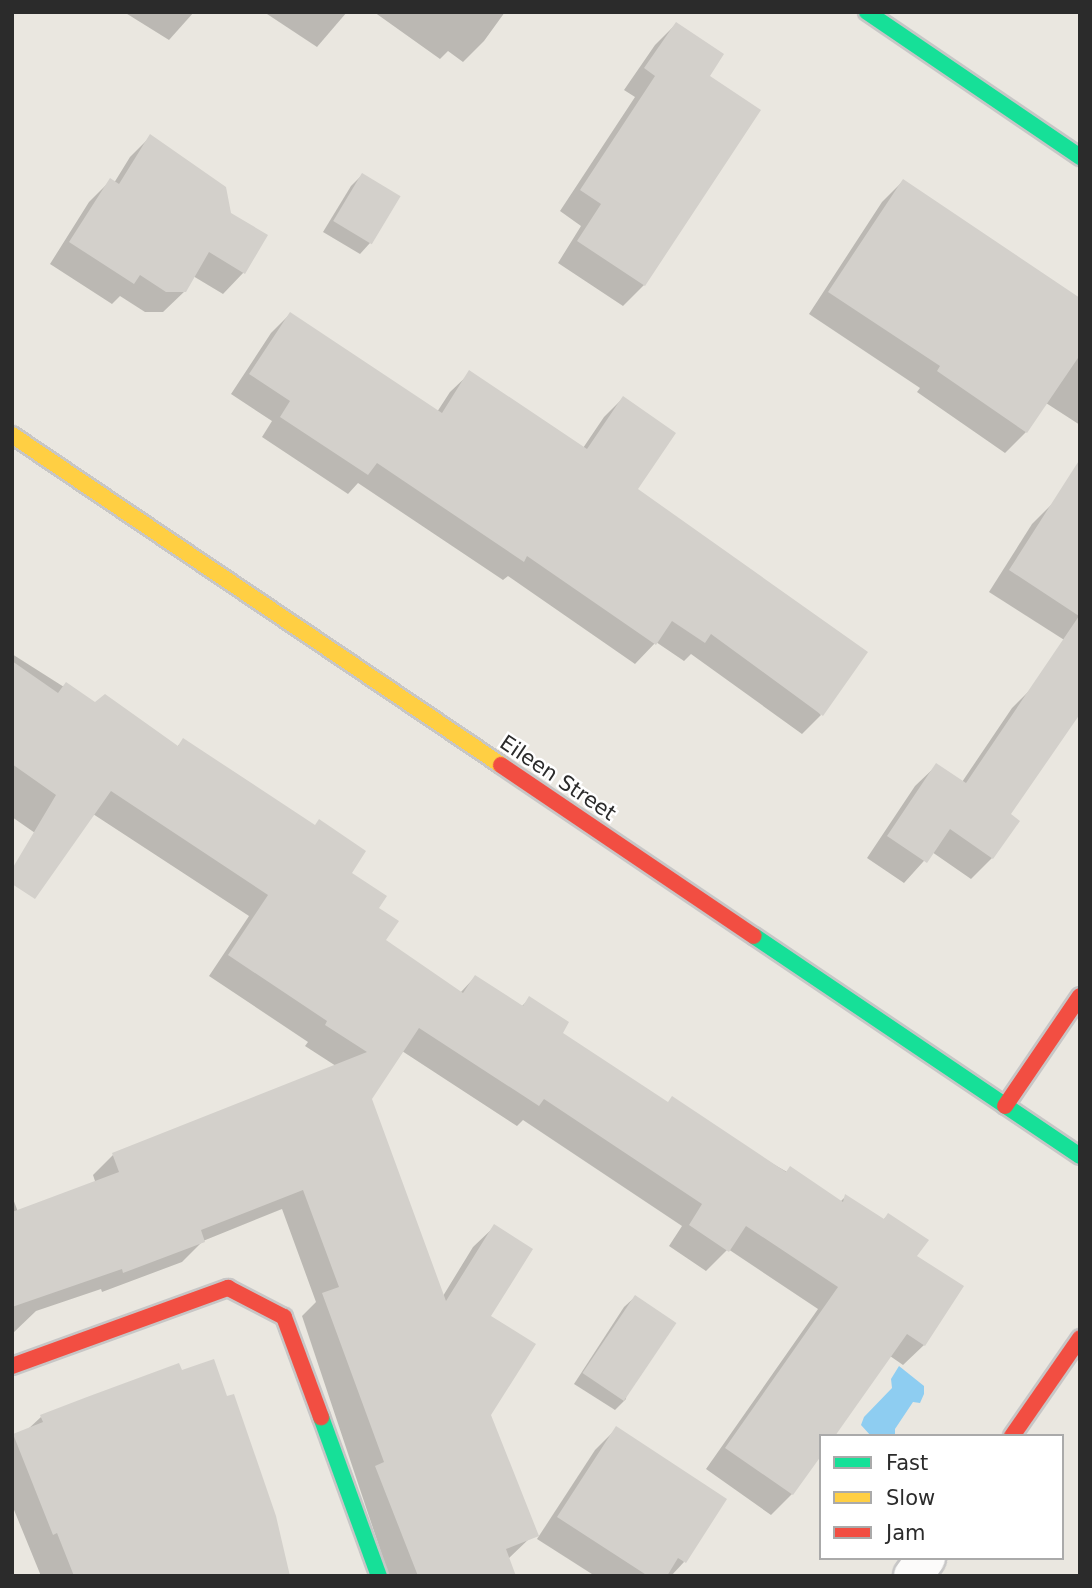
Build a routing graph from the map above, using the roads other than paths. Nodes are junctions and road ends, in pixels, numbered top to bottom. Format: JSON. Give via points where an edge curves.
{"nodes":[{"id":1,"x":867,"y":12,"type":"edge"},
{"id":2,"x":1080,"y":157,"type":"edge"},
{"id":3,"x":12,"y":435,"type":"edge"},
{"id":4,"x":1080,"y":996,"type":"edge"},
{"id":5,"x":1005,"y":1106,"type":"junction"},
{"id":6,"x":1080,"y":1156,"type":"edge"},
{"id":7,"x":1080,"y":1338,"type":"edge"},
{"id":8,"x":12,"y":1366,"type":"edge"},
{"id":9,"x":1013,"y":1434,"type":"edge"},
{"id":10,"x":925,"y":1560,"type":"edge"},
{"id":11,"x":379,"y":1576,"type":"edge"},
{"id":12,"x":913,"y":1576,"type":"edge"}],
"edges":[{"from":1,"to":2,"type":"street"},
{"from":3,"to":5,"type":"street","name":"Eileen Street"},
{"from":4,"to":5,"type":"street"},
{"from":5,"to":6,"type":"street","name":"Eileen Street"},
{"from":7,"to":9,"type":"street"},
{"from":8,"to":11,"type":"street","via":[[228,1288],[284,1317]]},
{"from":10,"to":12,"type":"street"}]}
